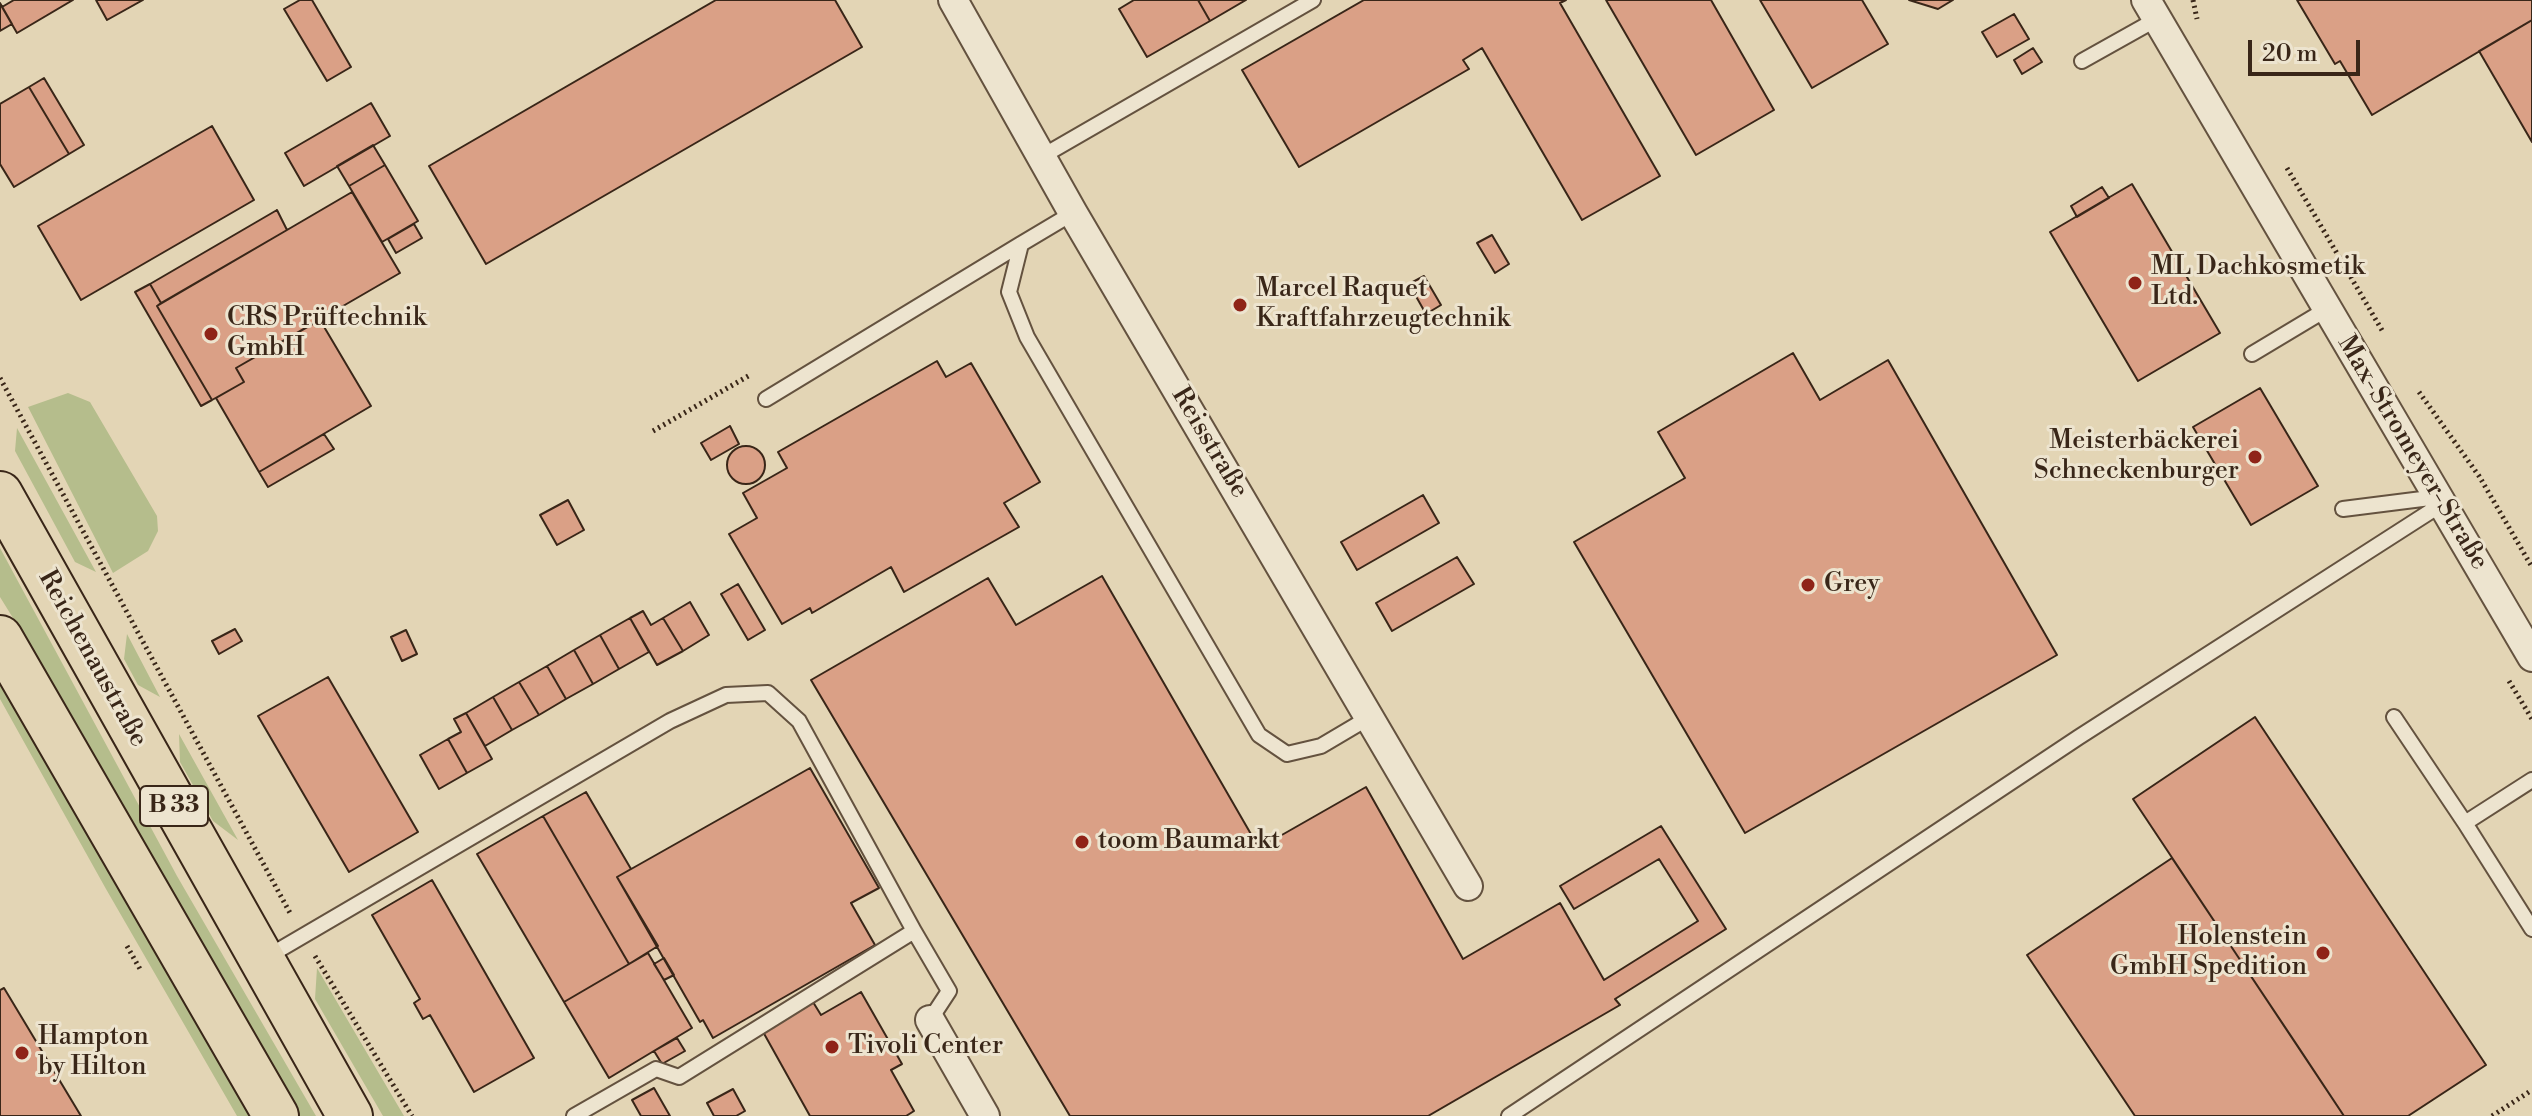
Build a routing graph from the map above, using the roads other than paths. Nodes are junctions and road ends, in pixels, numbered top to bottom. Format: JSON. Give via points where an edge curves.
{"nodes":[{"id":1,"x":953,"y":0,"type":"edge"},
{"id":2,"x":1313,"y":0,"type":"edge"},
{"id":3,"x":2151,"y":10,"type":"edge"},
{"id":4,"x":2082,"y":61,"type":"dead end"},
{"id":5,"x":1041,"y":157,"type":"junction"},
{"id":6,"x":1073,"y":213,"type":"junction"},
{"id":7,"x":1021,"y":244,"type":"junction"},
{"id":8,"x":2327,"y":309,"type":"junction"},
{"id":9,"x":2252,"y":354,"type":"dead end"},
{"id":10,"x":766,"y":399,"type":"dead end"},
{"id":11,"x":0,"y":494,"type":"edge"},
{"id":12,"x":2440,"y":500,"type":"junction"},
{"id":13,"x":2343,"y":509,"type":"dead end"},
{"id":14,"x":0,"y":638,"type":"edge"},
{"id":15,"x":2532,"y":657,"type":"edge"},
{"id":16,"x":1370,"y":717,"type":"junction"},
{"id":17,"x":2394,"y":717,"type":"dead end"},
{"id":18,"x":2532,"y":780,"type":"edge"},
{"id":19,"x":2465,"y":823,"type":"junction"},
{"id":20,"x":1468,"y":886,"type":"dead end"},
{"id":21,"x":2532,"y":929,"type":"edge"},
{"id":22,"x":914,"y":931,"type":"junction"},
{"id":23,"x":260,"y":961,"type":"junction"},
{"id":24,"x":930,"y":1020,"type":"joint"},
{"id":25,"x":276,"y":1116,"type":"edge"},
{"id":26,"x":350,"y":1116,"type":"edge"},
{"id":27,"x":574,"y":1116,"type":"edge"},
{"id":28,"x":985,"y":1116,"type":"edge"},
{"id":29,"x":1509,"y":1116,"type":"edge"}],
"edges":[{"from":1,"to":5,"type":"street","name":"Reisstraße"},
{"from":2,"to":5,"type":"lane"},
{"from":3,"to":4,"type":"lane"},
{"from":3,"to":8,"type":"street","name":"Max-Stromeyer-Straße"},
{"from":5,"to":6,"type":"street","name":"Reisstraße"},
{"from":6,"to":7,"type":"lane"},
{"from":6,"to":16,"type":"street","name":"Reisstraße"},
{"from":7,"to":10,"type":"lane"},
{"from":7,"to":16,"type":"lane","via":[[1009,292],[1027,337],[1259,735],[1287,754],[1321,746]]},
{"from":8,"to":9,"type":"lane"},
{"from":8,"to":12,"type":"street","name":"Max-Stromeyer-Straße"},
{"from":11,"to":23,"type":"main road","name":"Reichenaustraße","number":"B 33"},
{"from":12,"to":13,"type":"lane"},
{"from":12,"to":15,"type":"street","name":"Max-Stromeyer-Straße"},
{"from":12,"to":29,"type":"lane"},
{"from":14,"to":25,"type":"main road","number":"B 33"},
{"from":16,"to":20,"type":"street","name":"Reisstraße"},
{"from":17,"to":19,"type":"lane"},
{"from":18,"to":19,"type":"lane"},
{"from":19,"to":21,"type":"lane"},
{"from":22,"to":23,"type":"lane","via":[[799,721],[768,693],[726,695],[670,721]]},
{"from":22,"to":24,"type":"lane","via":[[949,991]]},
{"from":22,"to":27,"type":"lane","via":[[679,1077],[656,1069]]},
{"from":23,"to":26,"type":"main road","name":"Reichenaustraße","number":"B 33"},
{"from":24,"to":28,"type":"street"}]}
